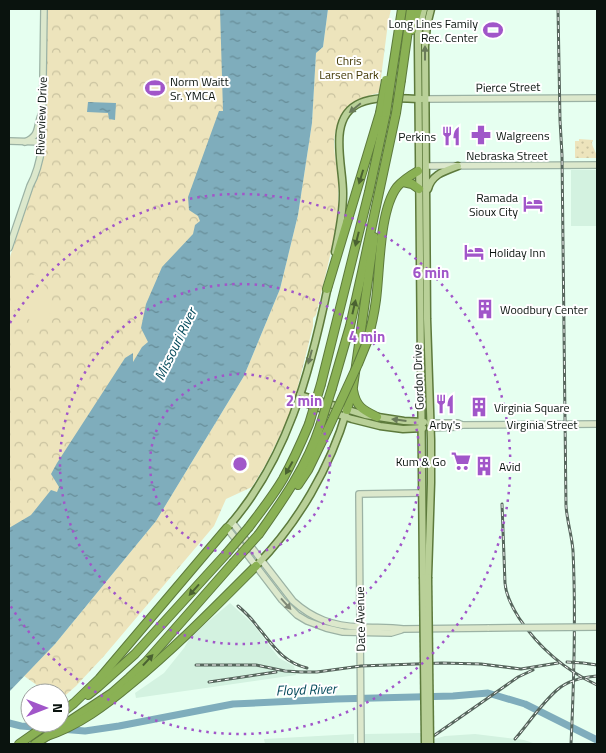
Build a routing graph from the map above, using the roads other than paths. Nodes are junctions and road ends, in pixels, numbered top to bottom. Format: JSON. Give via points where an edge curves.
{"nodes":[{"id":1,"x":44,"y":9,"type":"edge"},
{"id":2,"x":402,"y":9,"type":"edge"},
{"id":3,"x":411,"y":9,"type":"edge"},
{"id":4,"x":418,"y":9,"type":"edge"},
{"id":5,"x":424,"y":9,"type":"edge"},
{"id":6,"x":431,"y":9,"type":"edge"},
{"id":7,"x":404,"y":54,"type":"junction"},
{"id":8,"x":597,"y":98,"type":"edge"},
{"id":9,"x":422,"y":99,"type":"junction"},
{"id":10,"x":43,"y":111,"type":"junction"},
{"id":11,"x":383,"y":113,"type":"junction"},
{"id":12,"x":9,"y":141,"type":"edge"},
{"id":13,"x":25,"y":142,"type":"junction"},
{"id":14,"x":42,"y":142,"type":"junction"},
{"id":15,"x":597,"y":165,"type":"edge"},
{"id":16,"x":385,"y":166,"type":"junction"},
{"id":17,"x":458,"y":166,"type":"junction"},
{"id":18,"x":422,"y":168,"type":"junction"},
{"id":19,"x":403,"y":182,"type":"junction"},
{"id":20,"x":419,"y":189,"type":"junction"},
{"id":21,"x":426,"y":195,"type":"junction"},
{"id":22,"x":9,"y":248,"type":"edge"},
{"id":23,"x":327,"y":289,"type":"junction"},
{"id":24,"x":353,"y":387,"type":"junction"},
{"id":25,"x":300,"y":398,"type":"junction"},
{"id":26,"x":346,"y":413,"type":"junction"},
{"id":27,"x":377,"y":417,"type":"junction"},
{"id":28,"x":597,"y":424,"type":"edge"},
{"id":29,"x":421,"y":425,"type":"junction"},
{"id":30,"x":430,"y":425,"type":"junction"},
{"id":31,"x":324,"y":428,"type":"junction"},
{"id":32,"x":403,"y":429,"type":"junction"},
{"id":33,"x":422,"y":443,"type":"junction"},
{"id":34,"x":422,"y":493,"type":"junction"},
{"id":35,"x":229,"y":525,"type":"junction"},
{"id":36,"x":259,"y":563,"type":"junction"},
{"id":37,"x":426,"y":577,"type":"junction"},
{"id":38,"x":597,"y":627,"type":"edge"},
{"id":39,"x":360,"y":630,"type":"junction"},
{"id":40,"x":95,"y":686,"type":"junction"},
{"id":41,"x":115,"y":694,"type":"junction"},
{"id":42,"x":70,"y":706,"type":"edge"},
{"id":43,"x":35,"y":733,"type":"edge"},
{"id":44,"x":19,"y":744,"type":"edge"},
{"id":45,"x":35,"y":744,"type":"edge"},
{"id":46,"x":361,"y":744,"type":"edge"},
{"id":47,"x":425,"y":744,"type":"edge"},
{"id":48,"x":430,"y":744,"type":"edge"}],
"edges":[{"from":1,"to":10,"type":"main road","name":"Riverview Drive"},
{"from":2,"to":11,"type":"highway","bridge":true},
{"from":3,"to":7,"type":"highway"},
{"from":4,"to":7,"type":"highway"},
{"from":5,"to":9,"type":"main road","name":"Gordon Drive","via":[[418,34]]},
{"from":9,"to":6,"type":"main road","name":"Gordon Drive","one_way":true},
{"from":7,"to":16,"type":"highway","bridge":true},
{"from":8,"to":9,"type":"main road","name":"Pierce Street"},
{"from":9,"to":18,"type":"main road","name":"Gordon Drive"},
{"from":9,"to":18,"type":"main road","name":"Gordon Drive","via":[[419,129]]},
{"from":9,"to":23,"type":"main road","one_way":true,"via":[[362,102],[354,106],[342,123],[339,136],[342,208]]},
{"from":10,"to":13,"type":"main road","via":[[36,134]]},
{"from":10,"to":14,"type":"main road","name":"Riverview Drive"},
{"from":11,"to":23,"type":"highway","one_way":true},
{"from":11,"to":40,"type":"highway","one_way":true,"bridge":true,"via":[[366,201],[321,384],[310,424],[294,460],[270,499],[226,554],[135,654]]},
{"from":12,"to":13,"type":"main road"},
{"from":13,"to":14,"type":"main road"},
{"from":14,"to":22,"type":"main road","name":"Riverview Drive","via":[[39,162]]},
{"from":15,"to":17,"type":"main road","name":"Nebraska Street"},
{"from":16,"to":24,"type":"highway"},
{"from":31,"to":16,"type":"highway","one_way":true,"bridge":true},
{"from":17,"to":18,"type":"main road","name":"Nebraska Street"},
{"from":17,"to":21,"type":"main road","via":[[438,174]]},
{"from":18,"to":19,"type":"highway"},
{"from":18,"to":20,"type":"main road","name":"Gordon Drive"},
{"from":18,"to":21,"type":"main road","name":"Gordon Drive"},
{"from":19,"to":20,"type":"highway"},
{"from":19,"to":31,"type":"highway","bridge":true,"via":[[387,209],[376,301],[367,342]]},
{"from":20,"to":29,"type":"main road","name":"Gordon Drive"},
{"from":21,"to":30,"type":"main road","name":"Gordon Drive"},
{"from":23,"to":25,"type":"main road","one_way":true},
{"from":24,"to":26,"type":"highway"},
{"from":24,"to":27,"type":"highway","via":[[359,406]]},
{"from":25,"to":26,"type":"main road"},
{"from":25,"to":35,"type":"main road","via":[[266,473]]},
{"from":26,"to":27,"type":"main road"},
{"from":26,"to":32,"type":"main road","via":[[374,424]]},
{"from":26,"to":36,"type":"main road","via":[[333,450],[308,499]]},
{"from":29,"to":27,"type":"main road","one_way":true},
{"from":28,"to":30,"type":"main road","name":"Virginia Street"},
{"from":29,"to":30,"type":"main road"},
{"from":29,"to":32,"type":"main road"},
{"from":29,"to":33,"type":"main road","name":"Gordon Drive"},
{"from":30,"to":37,"type":"main road","name":"Gordon Drive","via":[[431,483]]},
{"from":41,"to":31,"type":"highway","one_way":true,"bridge":true,"via":[[292,494],[308,470]]},
{"from":32,"to":33,"type":"main road","via":[[416,434]]},
{"from":33,"to":34,"type":"main road","name":"Gordon Drive"},
{"from":34,"to":37,"type":"main road","name":"Gordon Drive"},
{"from":34,"to":39,"type":"main road","name":"Dace Avenue","via":[[359,494]]},
{"from":35,"to":36,"type":"main road"},
{"from":35,"to":40,"type":"highway"},
{"from":36,"to":39,"type":"main road","via":[[282,600],[296,615],[314,625],[343,632]]},
{"from":36,"to":41,"type":"highway","via":[[160,660]]},
{"from":37,"to":47,"type":"main road","name":"Gordon Drive","bridge":true},
{"from":37,"to":48,"type":"main road","name":"Gordon Drive","bridge":true},
{"from":38,"to":39,"type":"main road","bridge":true,"via":[[390,627]]},
{"from":39,"to":46,"type":"main road","name":"Dace Avenue"},
{"from":40,"to":42,"type":"highway"},
{"from":41,"to":45,"type":"highway","via":[[96,711]]},
{"from":43,"to":44,"type":"highway"}]}
